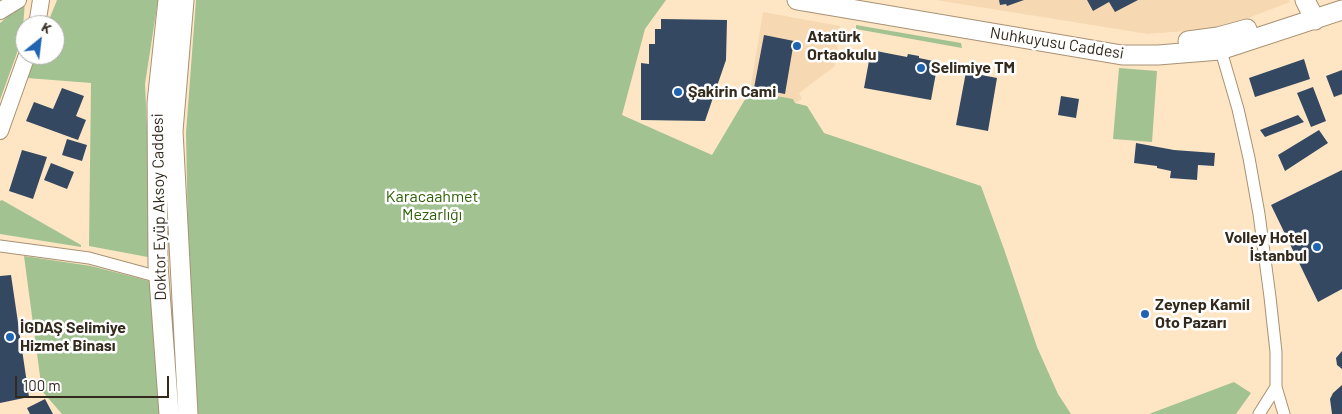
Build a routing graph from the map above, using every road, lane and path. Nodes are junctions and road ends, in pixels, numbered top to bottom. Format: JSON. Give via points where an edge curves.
{"nodes":[{"id":1,"x":18,"y":0,"type":"edge"},
{"id":2,"x":41,"y":0,"type":"edge"},
{"id":3,"x":168,"y":0,"type":"edge"},
{"id":4,"x":184,"y":0,"type":"edge"},
{"id":5,"x":797,"y":0,"type":"edge"},
{"id":6,"x":858,"y":0,"type":"edge"},
{"id":7,"x":1333,"y":0,"type":"edge"},
{"id":8,"x":1310,"y":9,"type":"edge"},
{"id":9,"x":1342,"y":10,"type":"edge"},
{"id":10,"x":0,"y":11,"type":"edge"},
{"id":11,"x":39,"y":15,"type":"edge"},
{"id":12,"x":1219,"y":44,"type":"junction"},
{"id":13,"x":23,"y":65,"type":"edge"},
{"id":14,"x":0,"y":131,"type":"edge"},
{"id":15,"x":0,"y":246,"type":"edge"},
{"id":16,"x":158,"y":277,"type":"junction"},
{"id":17,"x":1276,"y":387,"type":"junction"},
{"id":18,"x":169,"y":414,"type":"edge"},
{"id":19,"x":188,"y":414,"type":"edge"},
{"id":20,"x":1259,"y":414,"type":"edge"},
{"id":21,"x":1284,"y":414,"type":"edge"}],
"edges":[{"from":1,"to":10,"type":"main road"},
{"from":2,"to":11,"type":"main road"},
{"from":3,"to":16,"type":"main road","name":"Doktor Eyüp Aksoy Caddesi","via":[[157,103]]},
{"from":4,"to":19,"type":"main road","name":"Doktor Eyüp Aksoy Caddesi","via":[[173,131]]},
{"from":5,"to":12,"type":"main road","name":"Nuhkuyusu Caddesi","via":[[1116,54],[1158,56]]},
{"from":6,"to":12,"type":"main road","via":[[1103,43]]},
{"from":7,"to":8,"type":"main road"},
{"from":8,"to":9,"type":"main road","name":"Nuhkuyusu Caddesi"},
{"from":8,"to":12,"type":"main road","name":"Nuhkuyusu Caddesi"},
{"from":12,"to":17,"type":"street","via":[[1238,109],[1259,214],[1275,349]]},
{"from":13,"to":14,"type":"main road"},
{"from":15,"to":16,"type":"street","via":[[89,258]]},
{"from":16,"to":18,"type":"main road","name":"Doktor Eyüp Aksoy Caddesi"},
{"from":17,"to":20,"type":"street"},
{"from":17,"to":21,"type":"street"}]}
